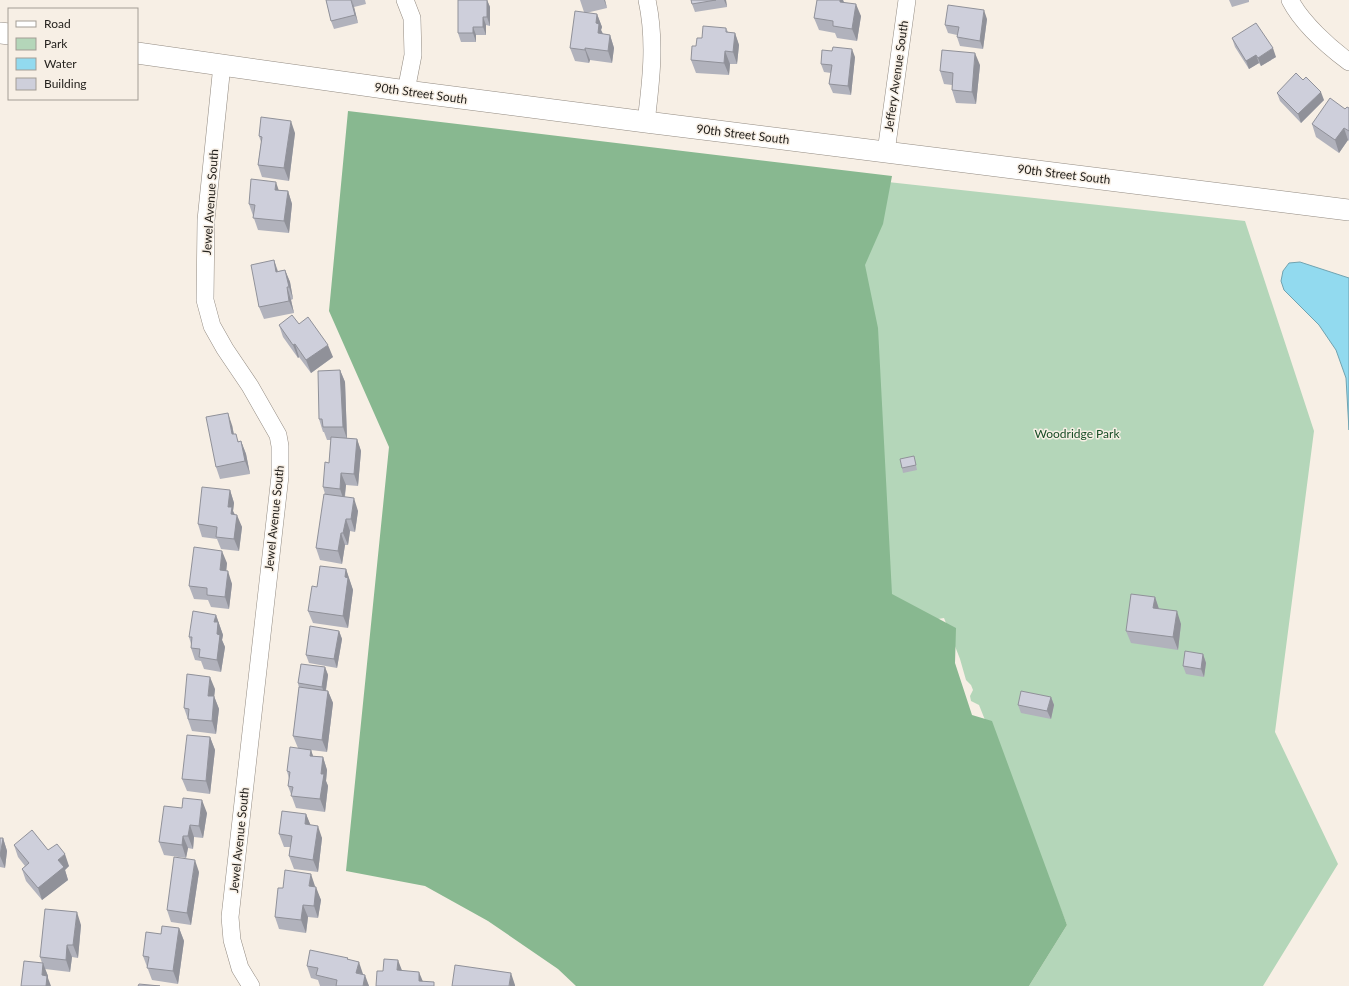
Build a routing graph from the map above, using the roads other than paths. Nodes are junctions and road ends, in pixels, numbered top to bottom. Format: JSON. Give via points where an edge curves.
{"nodes":[{"id":1,"x":405,"y":0,"type":"edge"},
{"id":2,"x":647,"y":0,"type":"edge"},
{"id":3,"x":907,"y":0,"type":"edge"},
{"id":4,"x":1290,"y":0,"type":"edge"},
{"id":5,"x":138,"y":52,"type":"edge"},
{"id":6,"x":1349,"y":62,"type":"edge"},
{"id":7,"x":222,"y":65,"type":"junction"},
{"id":8,"x":406,"y":91,"type":"junction"},
{"id":9,"x":646,"y":122,"type":"junction"},
{"id":10,"x":886,"y":152,"type":"junction"},
{"id":11,"x":1349,"y":210,"type":"edge"},
{"id":12,"x":251,"y":986,"type":"edge"}],
"edges":[{"from":1,"to":8,"type":"street","via":[[412,18],[413,55]]},
{"from":2,"to":9,"type":"street","via":[[652,41],[652,69]]},
{"from":3,"to":10,"type":"street","name":"Jeffery Avenue South"},
{"from":4,"to":6,"type":"street","via":[[1330,48]]},
{"from":5,"to":7,"type":"street","name":"90th Street South"},
{"from":7,"to":8,"type":"street","name":"90th Street South"},
{"from":7,"to":12,"type":"street","name":"Jewel Avenue South","via":[[206,220],[205,300],[212,326],[278,435],[280,446],[280,476],[230,917],[232,940],[240,968]]},
{"from":8,"to":9,"type":"street","name":"90th Street South"},
{"from":9,"to":10,"type":"street","name":"90th Street South"},
{"from":10,"to":11,"type":"street","name":"90th Street South"}]}
